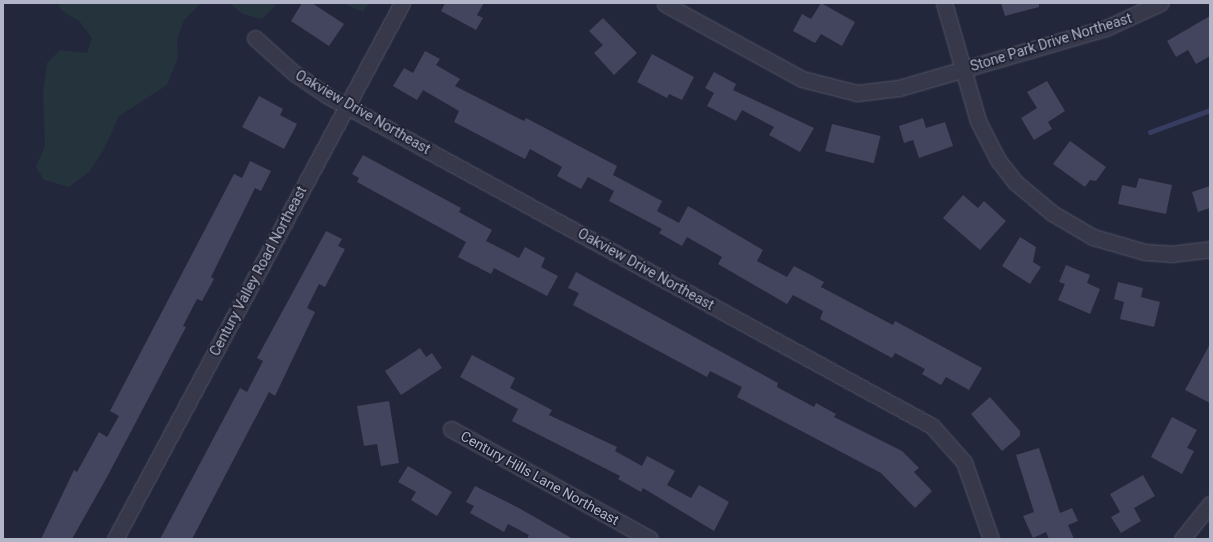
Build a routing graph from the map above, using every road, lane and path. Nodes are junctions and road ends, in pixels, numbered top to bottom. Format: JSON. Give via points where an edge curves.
{"nodes":[{"id":1,"x":402,"y":3,"type":"edge"},
{"id":2,"x":944,"y":3,"type":"edge"},
{"id":3,"x":1160,"y":3,"type":"edge"},
{"id":4,"x":665,"y":4,"type":"edge"},
{"id":5,"x":255,"y":38,"type":"dead end"},
{"id":6,"x":963,"y":69,"type":"junction"},
{"id":7,"x":347,"y":105,"type":"junction"},
{"id":8,"x":1210,"y":249,"type":"edge"},
{"id":9,"x":451,"y":429,"type":"dead end"},
{"id":10,"x":1210,"y":504,"type":"edge"},
{"id":11,"x":115,"y":539,"type":"edge"},
{"id":12,"x":650,"y":539,"type":"edge"},
{"id":13,"x":991,"y":539,"type":"edge"},
{"id":14,"x":1182,"y":539,"type":"edge"}],
"edges":[{"from":1,"to":7,"type":"street","name":"Century Valley Road Northeast"},
{"from":2,"to":6,"type":"street"},
{"from":3,"to":6,"type":"street","name":"Stone Park Drive Northeast","via":[[1106,28]]},
{"from":4,"to":6,"type":"street","name":"Stone Park Drive Northeast","via":[[802,79],[837,91],[877,93]]},
{"from":5,"to":7,"type":"street","name":"Oakview Drive Northeast","via":[[294,73]]},
{"from":6,"to":8,"type":"street","via":[[978,121],[998,160],[1015,182],[1052,213],[1093,237],[1145,252],[1171,254]]},
{"from":7,"to":11,"type":"street","name":"Century Valley Road Northeast"},
{"from":7,"to":13,"type":"street","name":"Oakview Drive Northeast","via":[[932,426],[964,462]]},
{"from":9,"to":12,"type":"street","name":"Century Hills Lane Northeast"},
{"from":10,"to":14,"type":"street"}]}
